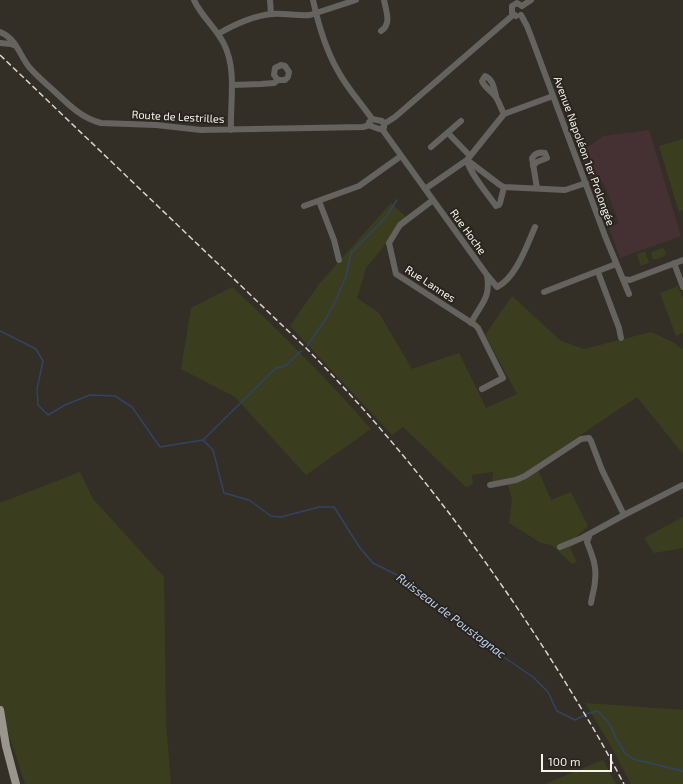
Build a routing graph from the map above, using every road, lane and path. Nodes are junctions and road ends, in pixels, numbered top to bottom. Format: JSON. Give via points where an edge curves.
{"nodes":[{"id":1,"x":194,"y":0,"type":"edge"},
{"id":2,"x":270,"y":0,"type":"edge"},
{"id":3,"x":313,"y":0,"type":"edge"},
{"id":4,"x":356,"y":0,"type":"edge"},
{"id":5,"x":384,"y":0,"type":"edge"},
{"id":6,"x":531,"y":0,"type":"edge"},
{"id":7,"x":512,"y":2,"type":"edge"},
{"id":8,"x":522,"y":6,"type":"junction"},
{"id":9,"x":316,"y":13,"type":"junction"},
{"id":10,"x":272,"y":14,"type":"junction"},
{"id":11,"x":513,"y":15,"type":"junction"},
{"id":12,"x":521,"y":15,"type":"junction"},
{"id":13,"x":381,"y":31,"type":"dead end"},
{"id":14,"x":0,"y":32,"type":"edge"},
{"id":15,"x":218,"y":34,"type":"junction"},
{"id":16,"x":0,"y":43,"type":"edge"},
{"id":17,"x":16,"y":46,"type":"junction"},
{"id":18,"x":278,"y":80,"type":"dead end"},
{"id":19,"x":232,"y":85,"type":"junction"},
{"id":20,"x":496,"y":96,"type":"dead end"},
{"id":21,"x":553,"y":96,"type":"junction"},
{"id":22,"x":504,"y":114,"type":"junction"},
{"id":23,"x":371,"y":122,"type":"junction"},
{"id":24,"x":461,"y":122,"type":"dead end"},
{"id":25,"x":383,"y":127,"type":"junction"},
{"id":26,"x":231,"y":130,"type":"junction"},
{"id":27,"x":448,"y":133,"type":"junction"},
{"id":28,"x":431,"y":147,"type":"dead end"},
{"id":29,"x":401,"y":156,"type":"junction"},
{"id":30,"x":469,"y":158,"type":"junction"},
{"id":31,"x":533,"y":166,"type":"dead end"},
{"id":32,"x":586,"y":183,"type":"junction"},
{"id":33,"x":504,"y":187,"type":"junction"},
{"id":34,"x":537,"y":188,"type":"junction"},
{"id":35,"x":425,"y":189,"type":"junction"},
{"id":36,"x":433,"y":200,"type":"junction"},
{"id":37,"x":319,"y":201,"type":"junction"},
{"id":38,"x":304,"y":206,"type":"dead end"},
{"id":39,"x":536,"y":227,"type":"dead end"},
{"id":40,"x":339,"y":260,"type":"dead end"},
{"id":41,"x":683,"y":260,"type":"edge"},
{"id":42,"x":674,"y":263,"type":"junction"},
{"id":43,"x":616,"y":264,"type":"junction"},
{"id":44,"x":598,"y":272,"type":"junction"},
{"id":45,"x":487,"y":275,"type":"junction"},
{"id":46,"x":622,"y":279,"type":"junction"},
{"id":47,"x":683,"y":287,"type":"edge"},
{"id":48,"x":544,"y":292,"type":"dead end"},
{"id":49,"x":629,"y":294,"type":"dead end"},
{"id":50,"x":471,"y":323,"type":"junction"},
{"id":51,"x":621,"y":338,"type":"dead end"},
{"id":52,"x":482,"y":389,"type":"dead end"},
{"id":53,"x":490,"y":485,"type":"dead end"},
{"id":54,"x":683,"y":485,"type":"edge"},
{"id":55,"x":624,"y":515,"type":"junction"},
{"id":56,"x":591,"y":533,"type":"junction"},
{"id":57,"x":560,"y":547,"type":"dead end"},
{"id":58,"x":591,"y":603,"type":"dead end"},
{"id":59,"x":0,"y":710,"type":"edge"},
{"id":60,"x":16,"y":784,"type":"edge"}],
"edges":[{"from":1,"to":15,"type":"street"},
{"from":2,"to":10,"type":"street"},
{"from":3,"to":9,"type":"street"},
{"from":4,"to":9,"type":"street"},
{"from":5,"to":13,"type":"street","via":[[388,23]]},
{"from":6,"to":8,"type":"street"},
{"from":7,"to":8,"type":"street"},
{"from":7,"to":11,"type":"street"},
{"from":8,"to":12,"type":"street"},
{"from":9,"to":10,"type":"street","via":[[302,16]]},
{"from":9,"to":23,"type":"street","via":[[337,70]]},
{"from":10,"to":15,"type":"street","via":[[247,19]]},
{"from":11,"to":12,"type":"street"},
{"from":11,"to":25,"type":"street"},
{"from":12,"to":21,"type":"street","name":"Avenue Napoléon 1er Prolongée"},
{"from":14,"to":17,"type":"street","name":"Route de Lestrilles","via":[[11,38]]},
{"from":15,"to":19,"type":"street","via":[[228,54]]},
{"from":16,"to":17,"type":"street"},
{"from":17,"to":26,"type":"street","name":"Route de Lestrilles","via":[[40,78],[72,108],[94,122]]},
{"from":18,"to":19,"type":"street","via":[[274,83]]},
{"from":19,"to":26,"type":"street"},
{"from":20,"to":22,"type":"street"},
{"from":21,"to":22,"type":"street"},
{"from":21,"to":32,"type":"street","name":"Avenue Napoléon 1er Prolongée"},
{"from":22,"to":30,"type":"street"},
{"from":23,"to":25,"type":"street","via":[[382,121]]},
{"from":23,"to":26,"type":"street","name":"Route de Lestrilles","via":[[364,127]]},
{"from":24,"to":27,"type":"street"},
{"from":25,"to":29,"type":"street","name":"Rue Hoche"},
{"from":27,"to":28,"type":"street"},
{"from":27,"to":30,"type":"street"},
{"from":29,"to":35,"type":"street","name":"Rue Hoche"},
{"from":29,"to":37,"type":"street","via":[[359,186]]},
{"from":30,"to":33,"type":"street"},
{"from":30,"to":33,"type":"street","via":[[468,165],[496,206],[500,203]]},
{"from":30,"to":35,"type":"street"},
{"from":31,"to":34,"type":"street"},
{"from":32,"to":34,"type":"street","via":[[565,190]]},
{"from":32,"to":43,"type":"street","name":"Avenue Napoléon 1er Prolongée"},
{"from":33,"to":34,"type":"street"},
{"from":35,"to":36,"type":"street","name":"Rue Hoche"},
{"from":36,"to":45,"type":"street","name":"Rue Hoche"},
{"from":36,"to":50,"type":"street","name":"Rue Lannes","via":[[400,225],[389,243],[396,274]]},
{"from":37,"to":38,"type":"street"},
{"from":37,"to":40,"type":"street"},
{"from":39,"to":45,"type":"street","name":"Rue Hoche","via":[[516,268],[503,284],[497,287]]},
{"from":41,"to":42,"type":"street"},
{"from":42,"to":46,"type":"street","via":[[630,280]]},
{"from":42,"to":47,"type":"street"},
{"from":43,"to":44,"type":"street"},
{"from":43,"to":46,"type":"street","name":"Avenue Napoléon 1er Prolongée"},
{"from":44,"to":48,"type":"street"},
{"from":44,"to":51,"type":"street"},
{"from":45,"to":50,"type":"street","via":[[487,297]]},
{"from":46,"to":49,"type":"street","name":"Avenue Napoléon 1er Prolongée"},
{"from":50,"to":52,"type":"street","name":"Rue Lannes","via":[[478,328],[503,378]]},
{"from":53,"to":55,"type":"street","via":[[525,476],[581,439],[589,438]]},
{"from":54,"to":55,"type":"street"},
{"from":55,"to":56,"type":"street"},
{"from":56,"to":57,"type":"street"},
{"from":56,"to":58,"type":"street","via":[[587,542],[596,569]]},
{"from":59,"to":60,"type":"main road"}]}
